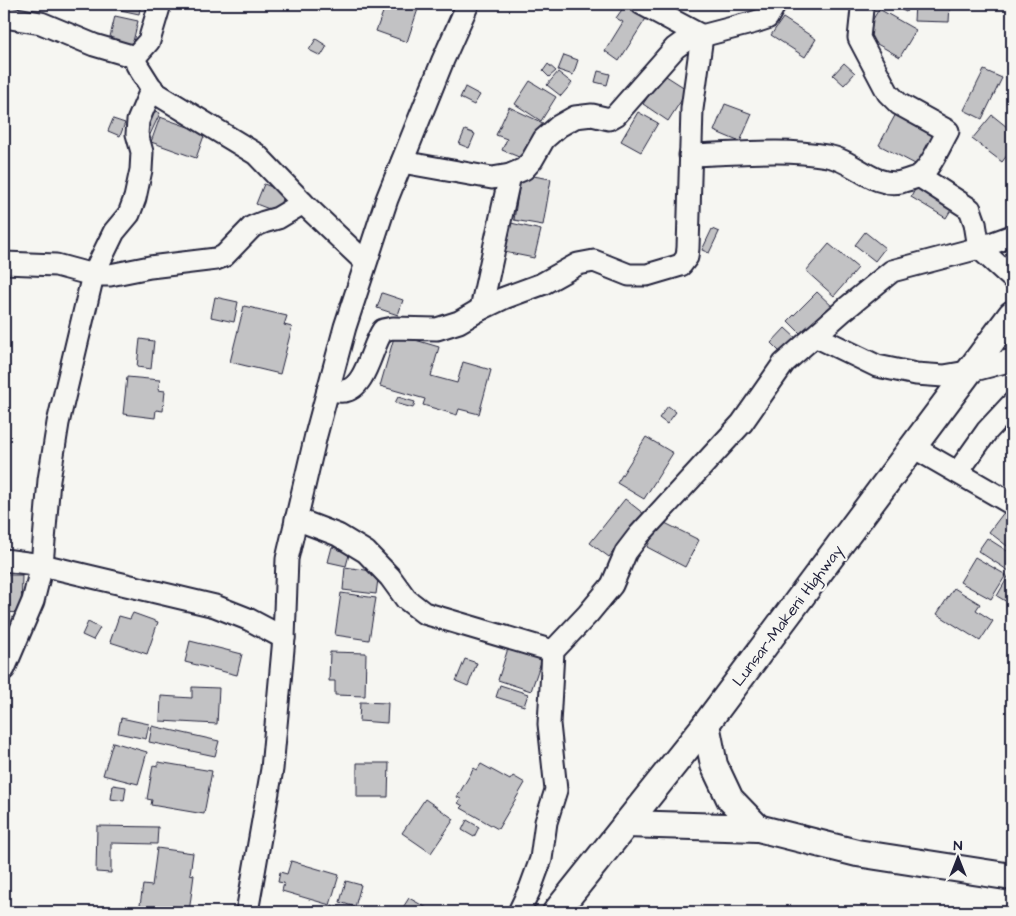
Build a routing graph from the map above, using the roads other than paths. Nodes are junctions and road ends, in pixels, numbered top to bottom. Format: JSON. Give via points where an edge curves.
{"nodes":[{"id":1,"x":160,"y":4,"type":"edge"},
{"id":2,"x":468,"y":4,"type":"edge"},
{"id":3,"x":642,"y":4,"type":"edge"},
{"id":4,"x":775,"y":4,"type":"edge"},
{"id":5,"x":860,"y":4,"type":"edge"},
{"id":6,"x":4,"y":17,"type":"edge"},
{"id":7,"x":702,"y":36,"type":"junction"},
{"id":8,"x":135,"y":57,"type":"junction"},
{"id":9,"x":152,"y":88,"type":"junction"},
{"id":10,"x":690,"y":156,"type":"junction"},
{"id":11,"x":402,"y":162,"type":"junction"},
{"id":12,"x":510,"y":175,"type":"junction"},
{"id":13,"x":919,"y":176,"type":"junction"},
{"id":14,"x":302,"y":203,"type":"junction"},
{"id":15,"x":1012,"y":236,"type":"edge"},
{"id":16,"x":979,"y":248,"type":"junction"},
{"id":17,"x":365,"y":262,"type":"junction"},
{"id":18,"x":4,"y":263,"type":"edge"},
{"id":19,"x":93,"y":275,"type":"junction"},
{"id":20,"x":1012,"y":278,"type":"edge"},
{"id":21,"x":481,"y":309,"type":"junction"},
{"id":22,"x":1012,"y":314,"type":"edge"},
{"id":23,"x":815,"y":336,"type":"junction"},
{"id":24,"x":1012,"y":360,"type":"edge"},
{"id":25,"x":968,"y":372,"type":"junction"},
{"id":26,"x":328,"y":390,"type":"junction"},
{"id":27,"x":1012,"y":404,"type":"edge"},
{"id":28,"x":913,"y":447,"type":"junction"},
{"id":29,"x":958,"y":472,"type":"junction"},
{"id":30,"x":1012,"y":504,"type":"edge"},
{"id":31,"x":296,"y":519,"type":"junction"},
{"id":32,"x":4,"y":560,"type":"edge"},
{"id":33,"x":42,"y":565,"type":"junction"},
{"id":34,"x":284,"y":638,"type":"junction"},
{"id":35,"x":554,"y":651,"type":"junction"},
{"id":36,"x":4,"y":669,"type":"edge"},
{"id":37,"x":706,"y":724,"type":"junction"},
{"id":38,"x":626,"y":824,"type":"junction"},
{"id":39,"x":758,"y":828,"type":"junction"},
{"id":40,"x":1012,"y":876,"type":"edge"},
{"id":41,"x":247,"y":912,"type":"edge"},
{"id":42,"x":519,"y":912,"type":"edge"},
{"id":43,"x":556,"y":912,"type":"edge"}],
"edges":[{"from":1,"to":8,"type":"street","via":[[149,41]]},
{"from":2,"to":11,"type":"street"},
{"from":3,"to":7,"type":"street"},
{"from":4,"to":7,"type":"street","via":[[767,18]]},
{"from":5,"to":13,"type":"street","via":[[859,38],[888,93],[899,104],[948,130],[934,158]]},
{"from":6,"to":8,"type":"street","via":[[41,23],[94,45]]},
{"from":7,"to":10,"type":"street","via":[[692,109]]},
{"from":7,"to":12,"type":"street","via":[[686,40],[675,48],[616,115],[609,118],[575,117],[559,126],[544,139],[524,169]]},
{"from":8,"to":9,"type":"street"},
{"from":9,"to":14,"type":"street","via":[[256,154]]},
{"from":9,"to":19,"type":"street","via":[[138,121],[137,134],[142,152],[135,198]]},
{"from":10,"to":13,"type":"street","via":[[810,154],[829,156],[855,166],[869,177],[888,182]]},
{"from":10,"to":21,"type":"street","via":[[688,248],[682,265],[647,275],[629,275],[594,260],[578,264],[542,284]]},
{"from":11,"to":12,"type":"street","via":[[492,178]]},
{"from":11,"to":17,"type":"street"},
{"from":12,"to":21,"type":"street"},
{"from":13,"to":16,"type":"street","via":[[970,208]]},
{"from":14,"to":17,"type":"street"},
{"from":14,"to":19,"type":"street","via":[[278,218],[252,227],[224,256],[216,259]]},
{"from":15,"to":16,"type":"street"},
{"from":16,"to":20,"type":"street"},
{"from":16,"to":23,"type":"street","via":[[892,272]]},
{"from":17,"to":26,"type":"street"},
{"from":18,"to":19,"type":"street","via":[[56,265]]},
{"from":19,"to":33,"type":"street","via":[[58,423],[48,480]]},
{"from":21,"to":26,"type":"street","via":[[459,322],[437,329],[383,330],[376,340],[363,377],[354,388]]},
{"from":22,"to":25,"type":"main road","name":"Lunsar-Makeni Highway"},
{"from":23,"to":25,"type":"street","via":[[877,366],[944,376]]},
{"from":23,"to":35,"type":"street","via":[[784,363],[742,423],[639,535],[626,552],[612,585]]},
{"from":24,"to":25,"type":"street"},
{"from":25,"to":28,"type":"main road","name":"Lunsar-Makeni Highway"},
{"from":26,"to":31,"type":"street"},
{"from":27,"to":29,"type":"street","via":[[987,431]]},
{"from":28,"to":29,"type":"street"},
{"from":28,"to":37,"type":"main road","name":"Lunsar-Makeni Highway"},
{"from":29,"to":30,"type":"street"},
{"from":31,"to":34,"type":"street","via":[[287,559]]},
{"from":31,"to":35,"type":"street","via":[[338,535],[366,552],[406,599],[424,613]]},
{"from":32,"to":33,"type":"street"},
{"from":33,"to":34,"type":"street","via":[[215,606]]},
{"from":33,"to":36,"type":"street","via":[[33,601]]},
{"from":34,"to":41,"type":"street","via":[[272,769]]},
{"from":35,"to":42,"type":"street","via":[[549,724],[556,790],[546,822],[541,859]]},
{"from":37,"to":38,"type":"main road","name":"Lunsar-Makeni Highway"},
{"from":37,"to":39,"type":"main road","via":[[714,765],[730,799]]},
{"from":38,"to":39,"type":"main road"},
{"from":38,"to":43,"type":"main road","name":"Lunsar-Makeni Highway"},
{"from":39,"to":40,"type":"main road","via":[[857,853]]}]}
